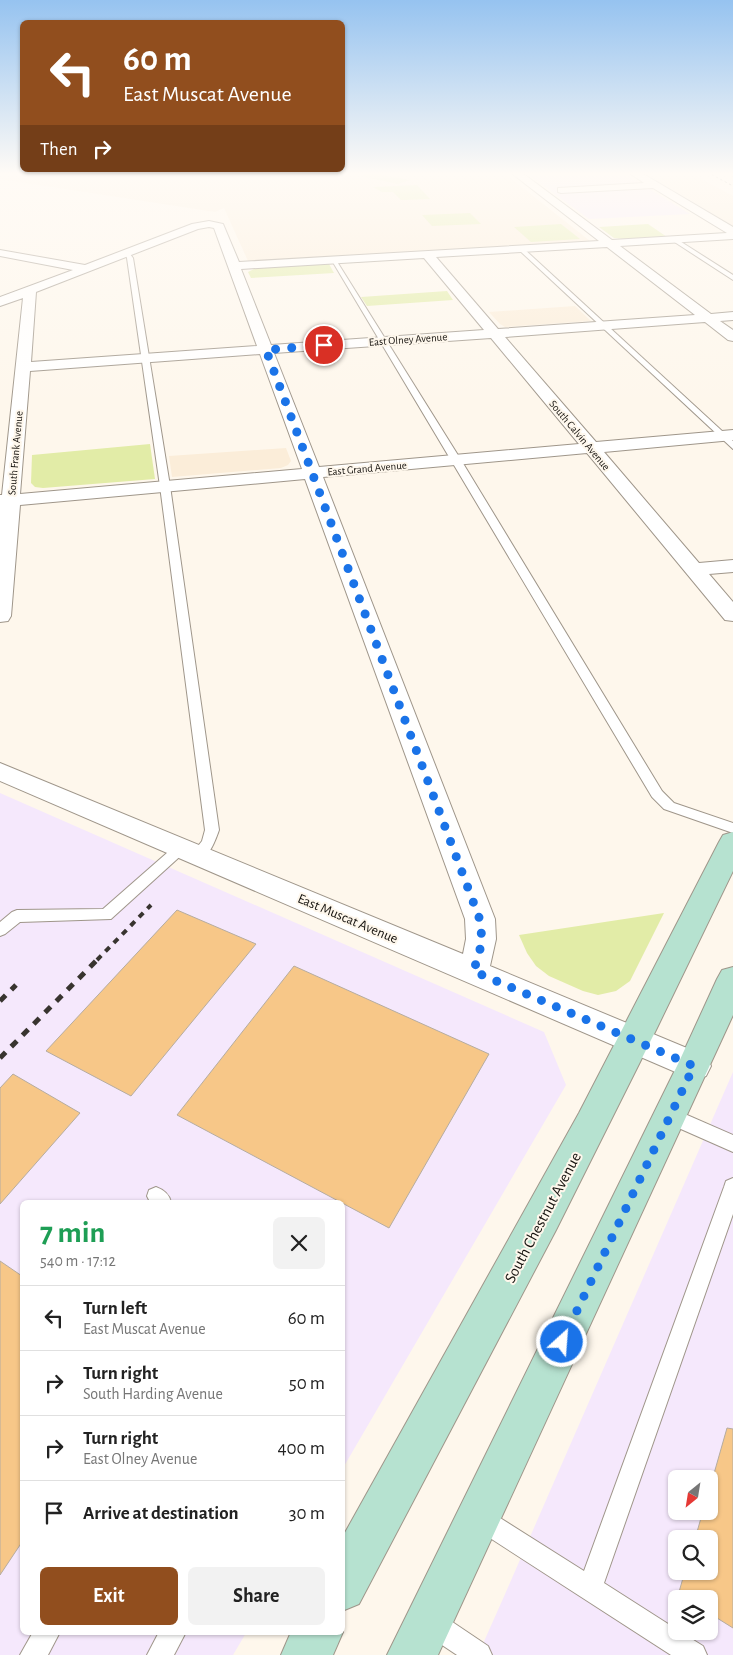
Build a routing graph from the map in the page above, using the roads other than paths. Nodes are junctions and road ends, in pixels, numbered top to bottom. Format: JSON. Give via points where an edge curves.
{"nodes":[{"id":1,"x":134,"y":249,"type":"edge"},
{"id":2,"x":228,"y":249,"type":"edge"},
{"id":3,"x":517,"y":249,"type":"edge"},
{"id":4,"x":521,"y":249,"type":"edge"},
{"id":5,"x":617,"y":249,"type":"edge"},
{"id":6,"x":689,"y":249,"type":"edge"},
{"id":7,"x":127,"y":252,"type":"junction"},
{"id":8,"x":0,"y":253,"type":"edge"},
{"id":9,"x":428,"y":255,"type":"junction"},
{"id":10,"x":333,"y":260,"type":"junction"},
{"id":11,"x":234,"y":266,"type":"junction"},
{"id":12,"x":84,"y":268,"type":"junction"},
{"id":13,"x":733,"y":278,"type":"edge"},
{"id":14,"x":30,"y":290,"type":"junction"},
{"id":15,"x":0,"y":302,"type":"edge"},
{"id":16,"x":733,"y":316,"type":"edge"},
{"id":17,"x":707,"y":318,"type":"junction"},
{"id":18,"x":603,"y":326,"type":"junction"},
{"id":19,"x":494,"y":333,"type":"junction"},
{"id":20,"x":733,"y":337,"type":"edge"},
{"id":21,"x":382,"y":341,"type":"junction"},
{"id":22,"x":266,"y":350,"type":"junction"},
{"id":23,"x":146,"y":358,"type":"junction"},
{"id":24,"x":22,"y":367,"type":"junction"},
{"id":25,"x":730,"y":439,"type":"edge"},
{"id":26,"x":591,"y":448,"type":"junction"},
{"id":27,"x":457,"y":460,"type":"junction"},
{"id":28,"x":312,"y":473,"type":"junction"},
{"id":29,"x":165,"y":486,"type":"junction"},
{"id":30,"x":6,"y":500,"type":"edge"},
{"id":31,"x":733,"y":566,"type":"edge"},
{"id":32,"x":696,"y":569,"type":"junction"},
{"id":33,"x":733,"y":615,"type":"edge"},
{"id":34,"x":0,"y":616,"type":"edge"},
{"id":35,"x":0,"y":771,"type":"edge"},
{"id":36,"x":733,"y":828,"type":"edge"},
{"id":37,"x":733,"y":842,"type":"edge"},
{"id":38,"x":189,"y":851,"type":"junction"},
{"id":39,"x":0,"y":930,"type":"edge"},
{"id":40,"x":473,"y":971,"type":"junction"},
{"id":41,"x":733,"y":979,"type":"edge"},
{"id":42,"x":635,"y":1041,"type":"junction"},
{"id":43,"x":694,"y":1066,"type":"junction"},
{"id":44,"x":671,"y":1116,"type":"junction"},
{"id":45,"x":733,"y":1144,"type":"edge"},
{"id":46,"x":733,"y":1187,"type":"edge"},
{"id":47,"x":478,"y":1517,"type":"junction"},
{"id":48,"x":352,"y":1543,"type":"edge"},
{"id":49,"x":345,"y":1574,"type":"edge"},
{"id":50,"x":590,"y":1589,"type":"junction"},
{"id":51,"x":46,"y":1635,"type":"edge"},
{"id":52,"x":172,"y":1635,"type":"edge"},
{"id":53,"x":316,"y":1635,"type":"edge"},
{"id":54,"x":420,"y":1638,"type":"edge"},
{"id":55,"x":34,"y":1655,"type":"edge"},
{"id":56,"x":160,"y":1655,"type":"edge"},
{"id":57,"x":306,"y":1655,"type":"edge"},
{"id":58,"x":479,"y":1655,"type":"edge"},
{"id":59,"x":694,"y":1655,"type":"edge"}],
"edges":[{"from":1,"to":7,"type":"street"},
{"from":2,"to":11,"type":"street"},
{"from":3,"to":9,"type":"street"},
{"from":4,"to":18,"type":"lane"},
{"from":5,"to":17,"type":"street"},
{"from":6,"to":13,"type":"lane"},
{"from":7,"to":12,"type":"street"},
{"from":7,"to":23,"type":"lane"},
{"from":8,"to":12,"type":"street"},
{"from":9,"to":10,"type":"street"},
{"from":9,"to":19,"type":"street","name":"South Calvin Avenue"},
{"from":10,"to":11,"type":"street"},
{"from":10,"to":21,"type":"lane"},
{"from":11,"to":22,"type":"street"},
{"from":12,"to":14,"type":"street"},
{"from":14,"to":15,"type":"street"},
{"from":14,"to":24,"type":"street","name":"South Frank Avenue"},
{"from":16,"to":17,"type":"street","name":"East Olney Avenue"},
{"from":17,"to":18,"type":"street","name":"East Olney Avenue"},
{"from":17,"to":20,"type":"street"},
{"from":18,"to":19,"type":"street","name":"East Olney Avenue"},
{"from":18,"to":25,"type":"lane"},
{"from":19,"to":21,"type":"street","name":"East Olney Avenue"},
{"from":19,"to":26,"type":"street","name":"South Calvin Avenue"},
{"from":21,"to":22,"type":"street","name":"East Olney Avenue"},
{"from":21,"to":27,"type":"lane"},
{"from":22,"to":23,"type":"street","name":"East Olney Avenue"},
{"from":22,"to":28,"type":"street"},
{"from":23,"to":24,"type":"street","name":"East Olney Avenue"},
{"from":23,"to":29,"type":"lane"},
{"from":24,"to":30,"type":"street","name":"South Frank Avenue"},
{"from":25,"to":26,"type":"street","name":"East Grand Avenue"},
{"from":26,"to":27,"type":"street","name":"East Grand Avenue"},
{"from":26,"to":32,"type":"street","name":"South Calvin Avenue"},
{"from":27,"to":28,"type":"street","name":"East Grand Avenue"},
{"from":27,"to":36,"type":"lane","via":[[657,794],[669,806]]},
{"from":28,"to":29,"type":"street","name":"East Grand Avenue"},
{"from":28,"to":40,"type":"street","via":[[480,920],[483,938]]},
{"from":29,"to":30,"type":"street","name":"East Grand Avenue"},
{"from":29,"to":38,"type":"lane","via":[[212,830],[208,842]]},
{"from":30,"to":34,"type":"street","name":"South Frank Avenue"},
{"from":31,"to":32,"type":"street"},
{"from":32,"to":33,"type":"street","name":"South Calvin Avenue"},
{"from":35,"to":38,"type":"street","name":"East Muscat Avenue"},
{"from":37,"to":42,"type":"main road","name":"South Chestnut Avenue"},
{"from":38,"to":39,"type":"lane","via":[[106,915],[17,916]]},
{"from":38,"to":40,"type":"street","name":"East Muscat Avenue"},
{"from":40,"to":42,"type":"street","name":"East Muscat Avenue"},
{"from":41,"to":43,"type":"main road"},
{"from":42,"to":43,"type":"street","name":"East Muscat Avenue"},
{"from":42,"to":48,"type":"main road","name":"South Chestnut Avenue"},
{"from":43,"to":44,"type":"main road"},
{"from":44,"to":45,"type":"lane"},
{"from":44,"to":47,"type":"main road"},
{"from":46,"to":50,"type":"lane"},
{"from":47,"to":50,"type":"lane"},
{"from":47,"to":54,"type":"main road"},
{"from":48,"to":49,"type":"main road","name":"South Chestnut Avenue"},
{"from":50,"to":59,"type":"lane"},
{"from":51,"to":55,"type":"lane"},
{"from":52,"to":56,"type":"lane"},
{"from":53,"to":57,"type":"main road"},
{"from":54,"to":58,"type":"lane"}]}
